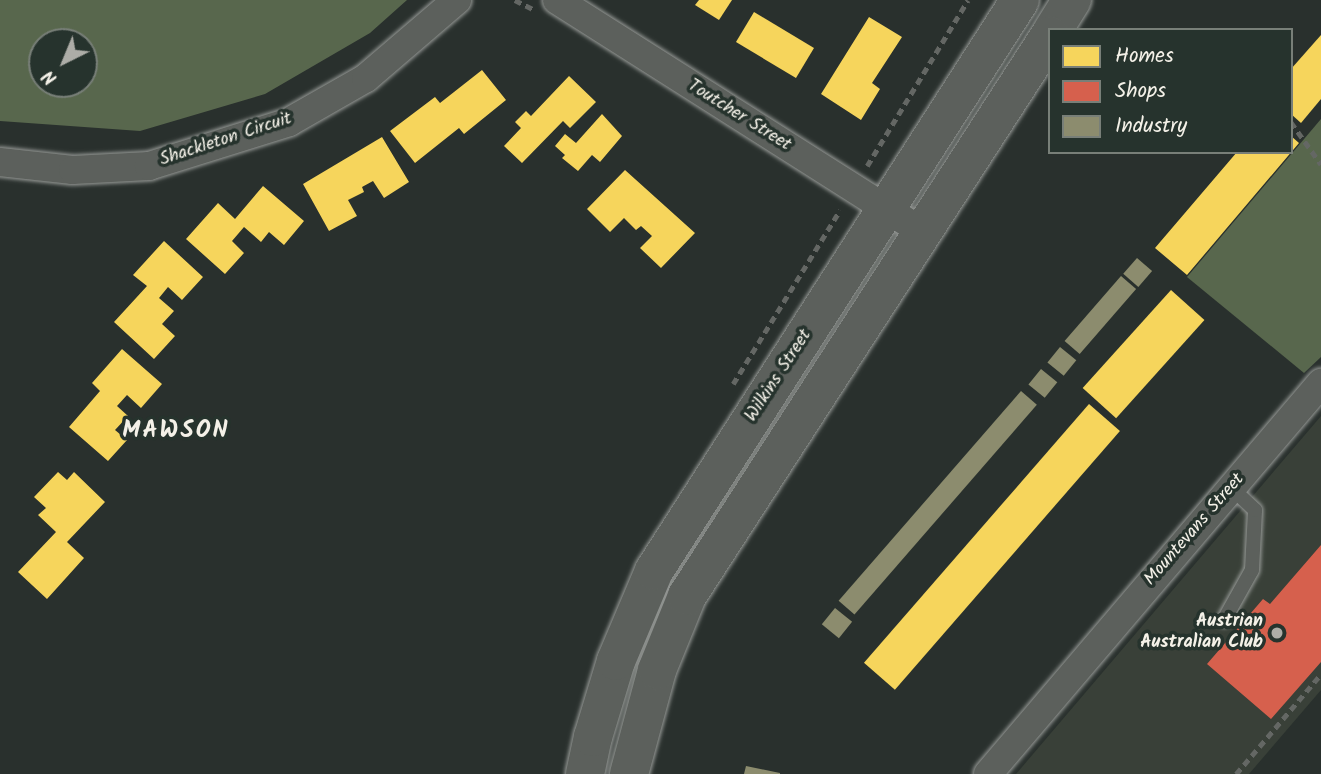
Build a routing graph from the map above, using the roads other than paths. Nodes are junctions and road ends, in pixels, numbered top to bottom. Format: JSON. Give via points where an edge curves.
{"nodes":[{"id":1,"x":457,"y":0,"type":"edge"},
{"id":2,"x":557,"y":0,"type":"edge"},
{"id":3,"x":1020,"y":0,"type":"edge"},
{"id":4,"x":1072,"y":0,"type":"edge"},
{"id":5,"x":1054,"y":28,"type":"edge"},
{"id":6,"x":1048,"y":38,"type":"edge"},
{"id":7,"x":0,"y":162,"type":"edge"},
{"id":8,"x":886,"y":209,"type":"junction"},
{"id":9,"x":921,"y":231,"type":"junction"},
{"id":10,"x":1321,"y":383,"type":"edge"},
{"id":11,"x":1231,"y":488,"type":"junction"},
{"id":12,"x":1224,"y":620,"type":"dead end"},
{"id":13,"x":585,"y":774,"type":"edge"},
{"id":14,"x":629,"y":774,"type":"edge"},
{"id":15,"x":988,"y":774,"type":"edge"}],
"edges":[{"from":1,"to":7,"type":"street","name":"Shackleton Circuit","via":[[366,78],[289,122],[149,166],[73,170]]},
{"from":2,"to":8,"type":"street","name":"Toutcher Street"},
{"from":3,"to":8,"type":"street","name":"Wilkins Street"},
{"from":4,"to":5,"type":"street"},
{"from":6,"to":9,"type":"street"},
{"from":8,"to":9,"type":"street","name":"Toutcher Street"},
{"from":8,"to":13,"type":"street","name":"Wilkins Street","via":[[654,572],[616,661]]},
{"from":9,"to":14,"type":"street","via":[[687,596],[657,670]]},
{"from":10,"to":11,"type":"street","name":"Mountevans Street"},
{"from":11,"to":12,"type":"lane","via":[[1255,510],[1252,570]]},
{"from":11,"to":15,"type":"street","name":"Mountevans Street"}]}
